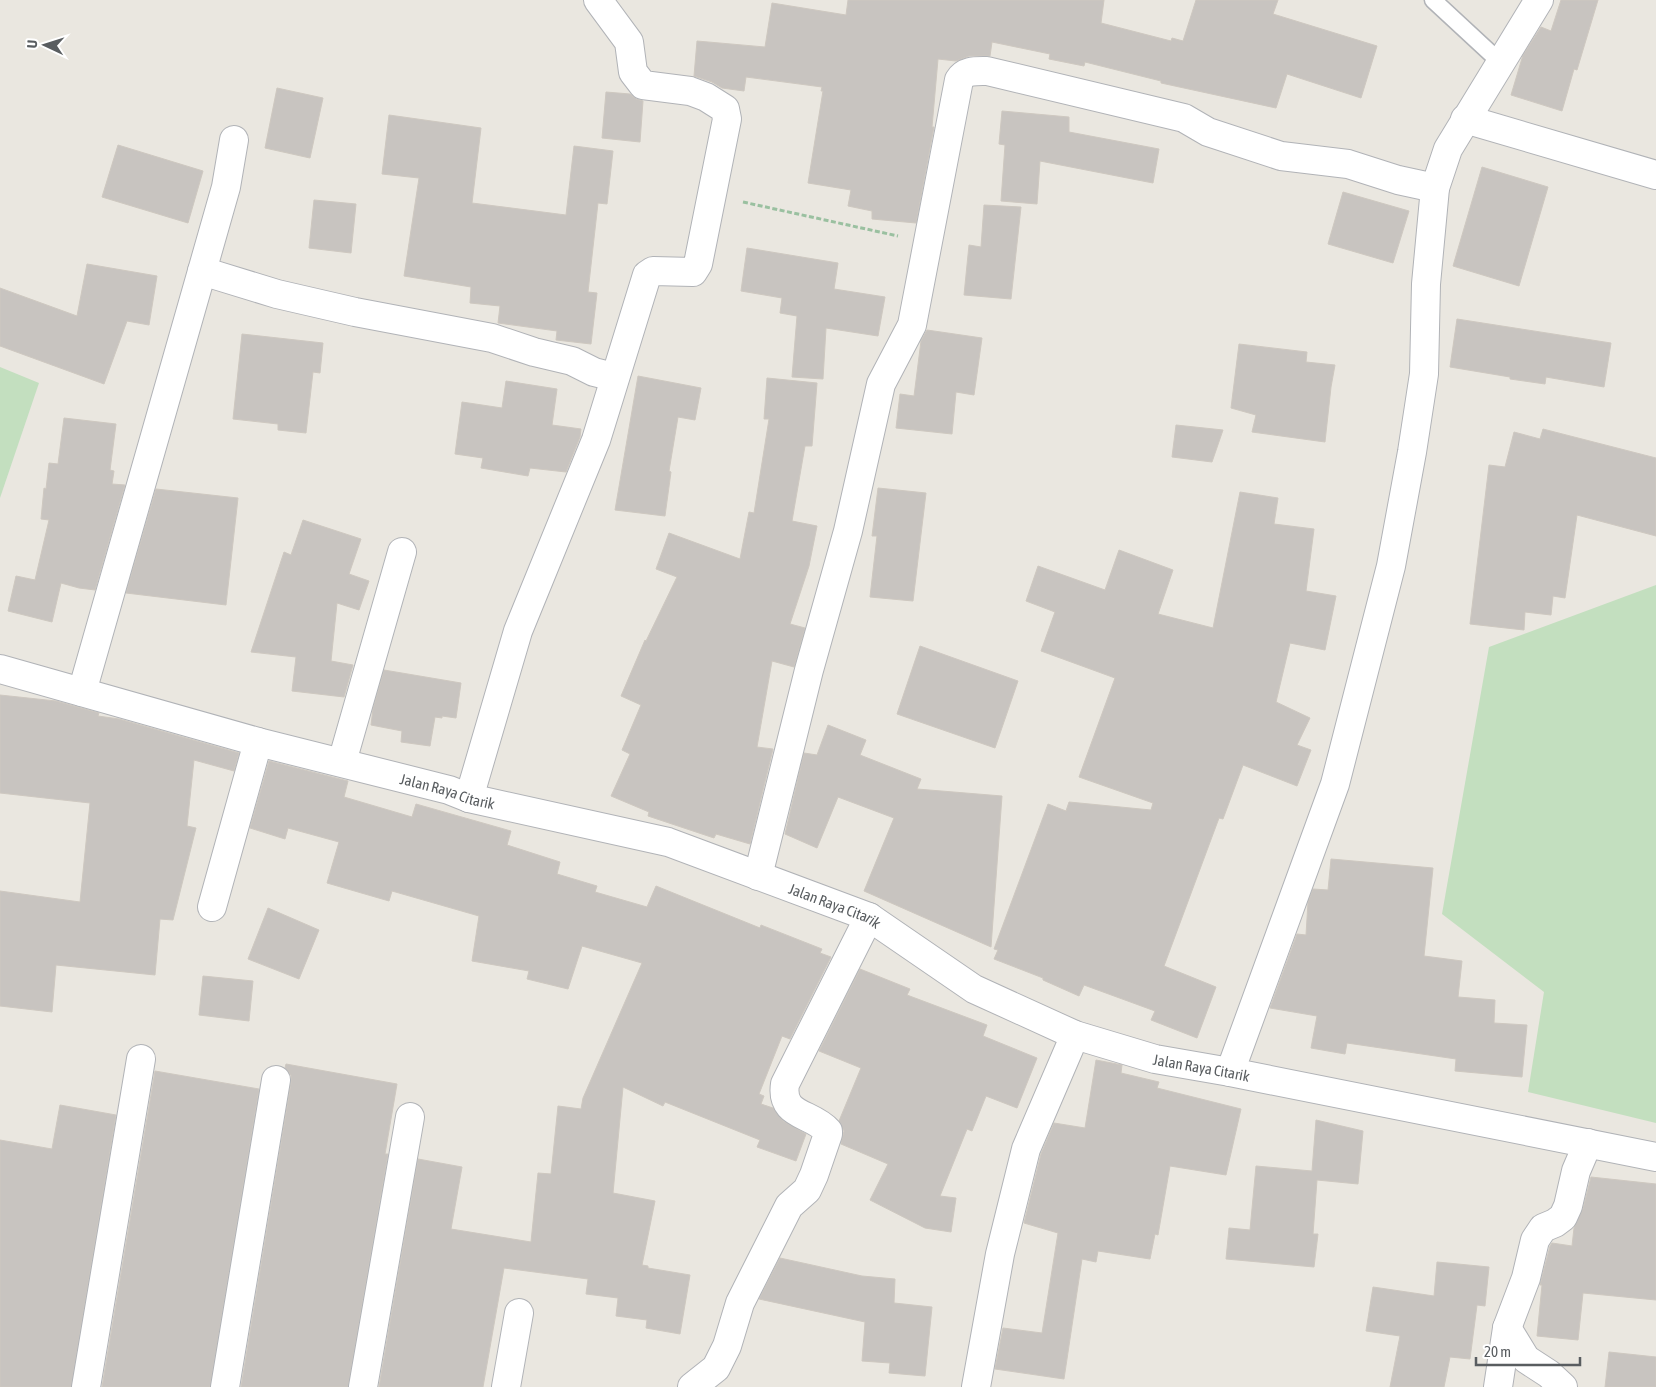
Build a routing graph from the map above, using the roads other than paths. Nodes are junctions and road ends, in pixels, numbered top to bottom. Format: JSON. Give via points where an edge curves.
{"nodes":[{"id":1,"x":598,"y":0,"type":"edge"},
{"id":2,"x":1433,"y":0,"type":"edge"},
{"id":3,"x":1539,"y":0,"type":"edge"},
{"id":4,"x":1500,"y":62,"type":"junction"},
{"id":5,"x":1465,"y":119,"type":"junction"},
{"id":6,"x":234,"y":140,"type":"dead end"},
{"id":7,"x":1656,"y":175,"type":"edge"},
{"id":8,"x":1435,"y":188,"type":"junction"},
{"id":9,"x":202,"y":271,"type":"junction"},
{"id":10,"x":614,"y":377,"type":"junction"},
{"id":11,"x":402,"y":552,"type":"dead end"},
{"id":12,"x":0,"y":669,"type":"edge"},
{"id":13,"x":82,"y":692,"type":"junction"},
{"id":14,"x":258,"y":742,"type":"junction"},
{"id":15,"x":342,"y":762,"type":"junction"},
{"id":16,"x":469,"y":798,"type":"junction"},
{"id":17,"x":758,"y":876,"type":"junction"},
{"id":18,"x":212,"y":907,"type":"dead end"},
{"id":19,"x":868,"y":917,"type":"junction"},
{"id":20,"x":1075,"y":1035,"type":"junction"},
{"id":21,"x":141,"y":1059,"type":"dead end"},
{"id":22,"x":1230,"y":1072,"type":"junction"},
{"id":23,"x":276,"y":1080,"type":"dead end"},
{"id":24,"x":410,"y":1117,"type":"dead end"},
{"id":25,"x":1588,"y":1143,"type":"junction"},
{"id":26,"x":1656,"y":1157,"type":"edge"},
{"id":27,"x":519,"y":1313,"type":"dead end"},
{"id":28,"x":1507,"y":1328,"type":"junction"},
{"id":29,"x":86,"y":1387,"type":"edge"},
{"id":30,"x":225,"y":1387,"type":"edge"},
{"id":31,"x":363,"y":1387,"type":"edge"},
{"id":32,"x":506,"y":1387,"type":"edge"},
{"id":33,"x":692,"y":1387,"type":"edge"},
{"id":34,"x":976,"y":1387,"type":"edge"},
{"id":35,"x":1498,"y":1387,"type":"edge"},
{"id":36,"x":1563,"y":1387,"type":"edge"}],
"edges":[{"from":1,"to":10,"type":"street","via":[[629,42],[633,72],[643,85],[690,91],[706,97],[725,109],[727,119],[696,269],[693,272],[653,271],[647,275]]},
{"from":2,"to":4,"type":"lane"},
{"from":3,"to":4,"type":"street"},
{"from":4,"to":5,"type":"street"},
{"from":5,"to":7,"type":"street"},
{"from":5,"to":8,"type":"street","via":[[1448,149]]},
{"from":6,"to":9,"type":"street","via":[[226,187]]},
{"from":8,"to":17,"type":"street","via":[[1348,164],[1281,156],[1208,132],[1184,118],[987,71],[965,73],[959,80],[912,325],[881,384],[848,531],[808,670]]},
{"from":8,"to":22,"type":"street","via":[[1426,284],[1424,374],[1391,566],[1335,784]]},
{"from":9,"to":10,"type":"street","via":[[277,294],[492,338]]},
{"from":9,"to":13,"type":"street"},
{"from":10,"to":16,"type":"street","via":[[596,440],[518,631]]},
{"from":11,"to":15,"type":"street"},
{"from":12,"to":13,"type":"street","name":"Jalan Raya Citarik"},
{"from":13,"to":14,"type":"street","name":"Jalan Raya Citarik"},
{"from":14,"to":15,"type":"street","name":"Jalan Raya Citarik"},
{"from":14,"to":18,"type":"street"},
{"from":15,"to":16,"type":"street","name":"Jalan Raya Citarik"},
{"from":16,"to":17,"type":"street","name":"Jalan Raya Citarik","via":[[668,842]]},
{"from":17,"to":19,"type":"street","name":"Jalan Raya Citarik"},
{"from":19,"to":20,"type":"street","name":"Jalan Raya Citarik","via":[[974,989]]},
{"from":19,"to":33,"type":"street","via":[[785,1084],[786,1103],[828,1131],[814,1175],[807,1190],[789,1206],[744,1294],[727,1346],[716,1368]]},
{"from":20,"to":22,"type":"street","name":"Jalan Raya Citarik","via":[[1155,1059]]},
{"from":20,"to":34,"type":"street","via":[[1026,1149],[1000,1254]]},
{"from":21,"to":29,"type":"street"},
{"from":22,"to":25,"type":"street","name":"Jalan Raya Citarik"},
{"from":23,"to":30,"type":"street"},
{"from":24,"to":31,"type":"street"},
{"from":25,"to":26,"type":"street","name":"Jalan Raya Citarik"},
{"from":25,"to":28,"type":"street","via":[[1563,1217],[1543,1228],[1535,1240],[1526,1278]]},
{"from":27,"to":32,"type":"street"},
{"from":28,"to":35,"type":"street"},
{"from":28,"to":36,"type":"street","via":[[1526,1359]]}]}
